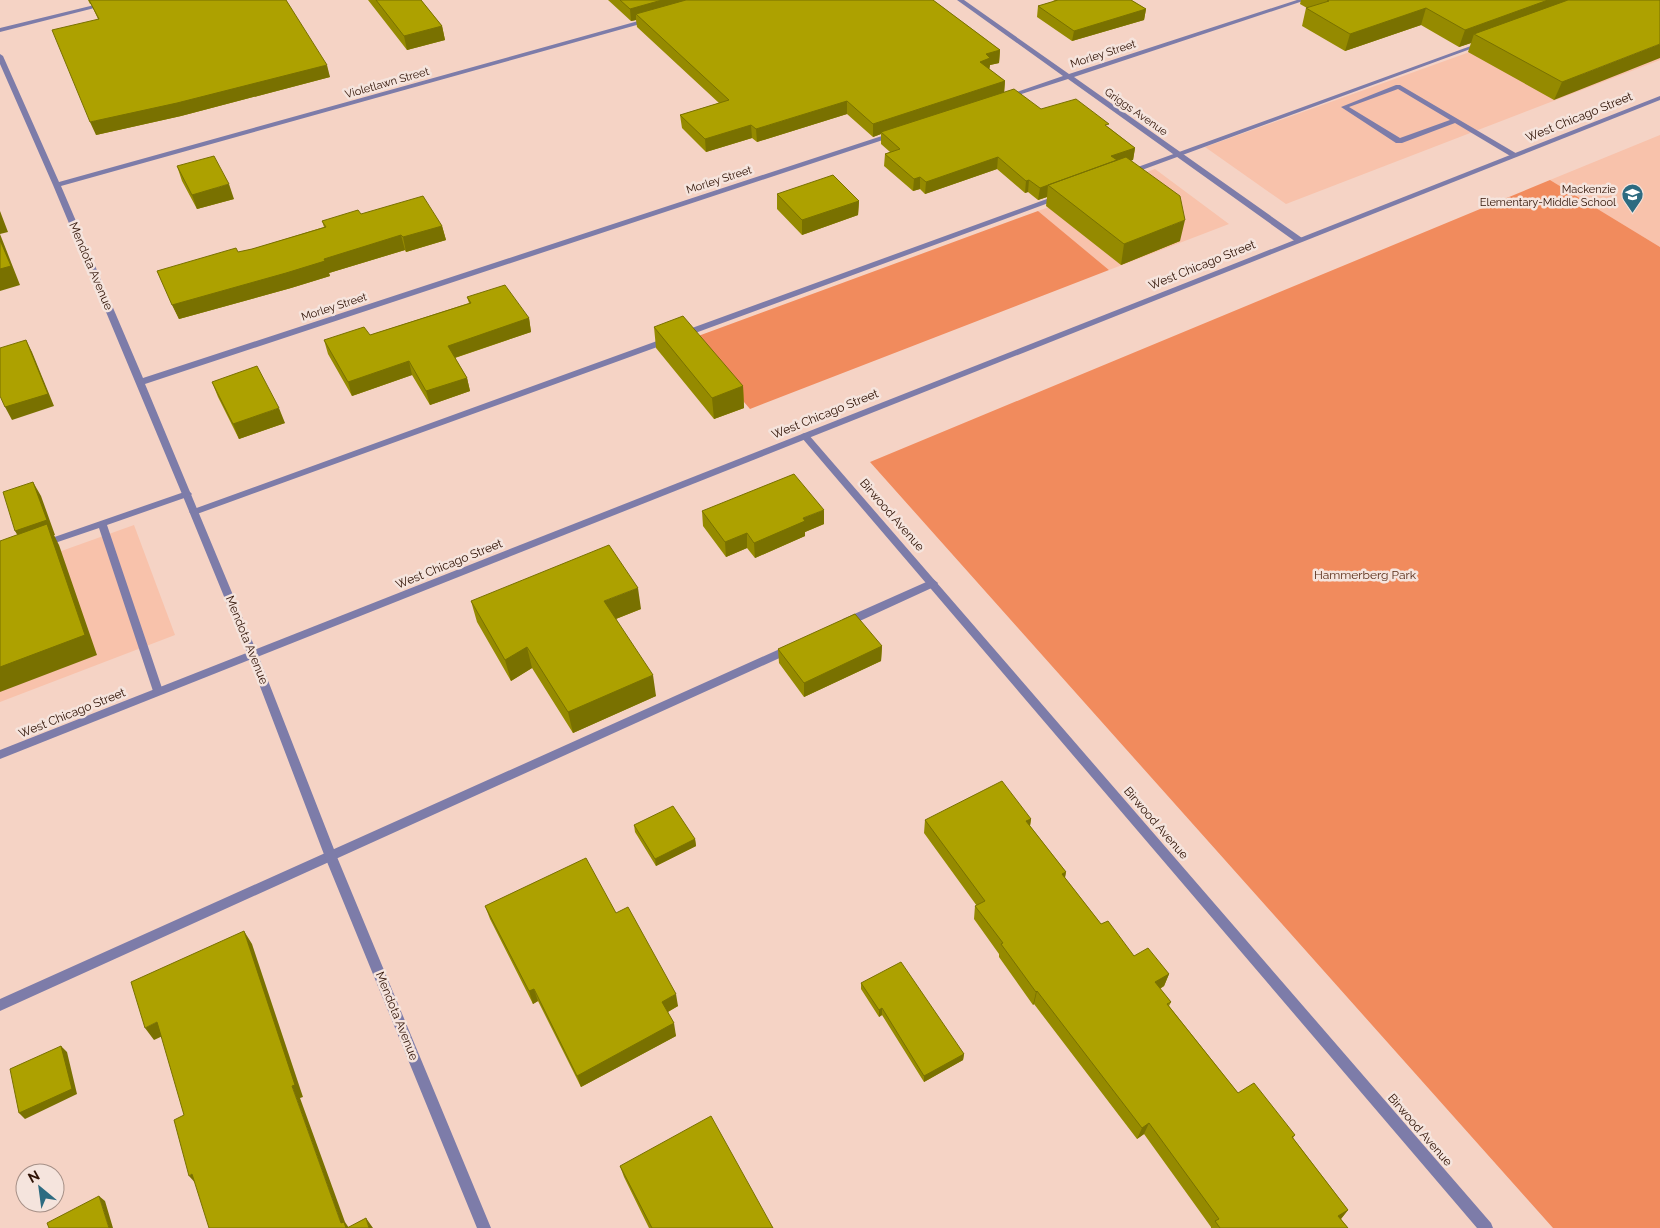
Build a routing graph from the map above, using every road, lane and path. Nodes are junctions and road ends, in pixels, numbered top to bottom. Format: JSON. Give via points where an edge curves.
{"nodes":[{"id":1,"x":123,"y":0,"type":"edge"},
{"id":2,"x":960,"y":0,"type":"edge"},
{"id":3,"x":1303,"y":0,"type":"edge"},
{"id":4,"x":656,"y":18,"type":"edge"},
{"id":5,"x":0,"y":30,"type":"edge"},
{"id":6,"x":1490,"y":40,"type":"edge"},
{"id":7,"x":0,"y":56,"type":"edge"},
{"id":8,"x":1068,"y":78,"type":"junction"},
{"id":9,"x":1660,"y":98,"type":"edge"},
{"id":10,"x":1001,"y":99,"type":"edge"},
{"id":11,"x":1456,"y":120,"type":"junction"},
{"id":12,"x":907,"y":130,"type":"edge"},
{"id":13,"x":1176,"y":155,"type":"junction"},
{"id":14,"x":1515,"y":155,"type":"junction"},
{"id":15,"x":1122,"y":174,"type":"edge"},
{"id":16,"x":57,"y":185,"type":"junction"},
{"id":17,"x":1068,"y":194,"type":"edge"},
{"id":18,"x":1300,"y":240,"type":"junction"},
{"id":19,"x":141,"y":382,"type":"junction"},
{"id":20,"x":805,"y":436,"type":"junction"},
{"id":21,"x":187,"y":494,"type":"junction"},
{"id":22,"x":194,"y":512,"type":"junction"},
{"id":23,"x":102,"y":524,"type":"junction"},
{"id":24,"x":37,"y":547,"type":"edge"},
{"id":25,"x":933,"y":583,"type":"junction"},
{"id":26,"x":834,"y":628,"type":"edge"},
{"id":27,"x":798,"y":644,"type":"edge"},
{"id":28,"x":253,"y":655,"type":"junction"},
{"id":29,"x":158,"y":692,"type":"junction"},
{"id":30,"x":0,"y":755,"type":"edge"},
{"id":31,"x":331,"y":857,"type":"junction"},
{"id":32,"x":0,"y":1005,"type":"edge"},
{"id":33,"x":484,"y":1228,"type":"edge"},
{"id":34,"x":1486,"y":1228,"type":"edge"}],
"edges":[{"from":1,"to":5,"type":"street"},
{"from":2,"to":8,"type":"street","name":"Griggs Avenue"},
{"from":3,"to":8,"type":"street","name":"Morley Street"},
{"from":4,"to":16,"type":"street","name":"Violetlawn Street"},
{"from":6,"to":13,"type":"street"},
{"from":7,"to":16,"type":"street","name":"Mendota Avenue"},
{"from":8,"to":10,"type":"street","name":"Morley Street"},
{"from":8,"to":13,"type":"street","name":"Griggs Avenue"},
{"from":9,"to":14,"type":"street","name":"West Chicago Street"},
{"from":11,"to":11,"type":"street","via":[[1398,86],[1344,107],[1399,141]]},
{"from":11,"to":14,"type":"street"},
{"from":12,"to":19,"type":"street","name":"Morley Street"},
{"from":13,"to":15,"type":"street"},
{"from":13,"to":18,"type":"street","name":"Griggs Avenue"},
{"from":14,"to":18,"type":"street","name":"West Chicago Street"},
{"from":16,"to":19,"type":"street","name":"Mendota Avenue"},
{"from":17,"to":22,"type":"street"},
{"from":18,"to":20,"type":"street","name":"West Chicago Street"},
{"from":19,"to":21,"type":"street","name":"Mendota Avenue"},
{"from":20,"to":25,"type":"street","name":"Birwood Avenue"},
{"from":20,"to":28,"type":"street","name":"West Chicago Street"},
{"from":21,"to":22,"type":"street","name":"Mendota Avenue"},
{"from":21,"to":23,"type":"street"},
{"from":22,"to":28,"type":"street","name":"Mendota Avenue"},
{"from":23,"to":24,"type":"street"},
{"from":23,"to":29,"type":"street"},
{"from":25,"to":26,"type":"street"},
{"from":25,"to":34,"type":"street","name":"Birwood Avenue"},
{"from":27,"to":31,"type":"street"},
{"from":28,"to":29,"type":"street","name":"West Chicago Street"},
{"from":28,"to":31,"type":"street","name":"Mendota Avenue"},
{"from":29,"to":30,"type":"street","name":"West Chicago Street"},
{"from":31,"to":32,"type":"street"},
{"from":31,"to":33,"type":"street","name":"Mendota Avenue"}]}
